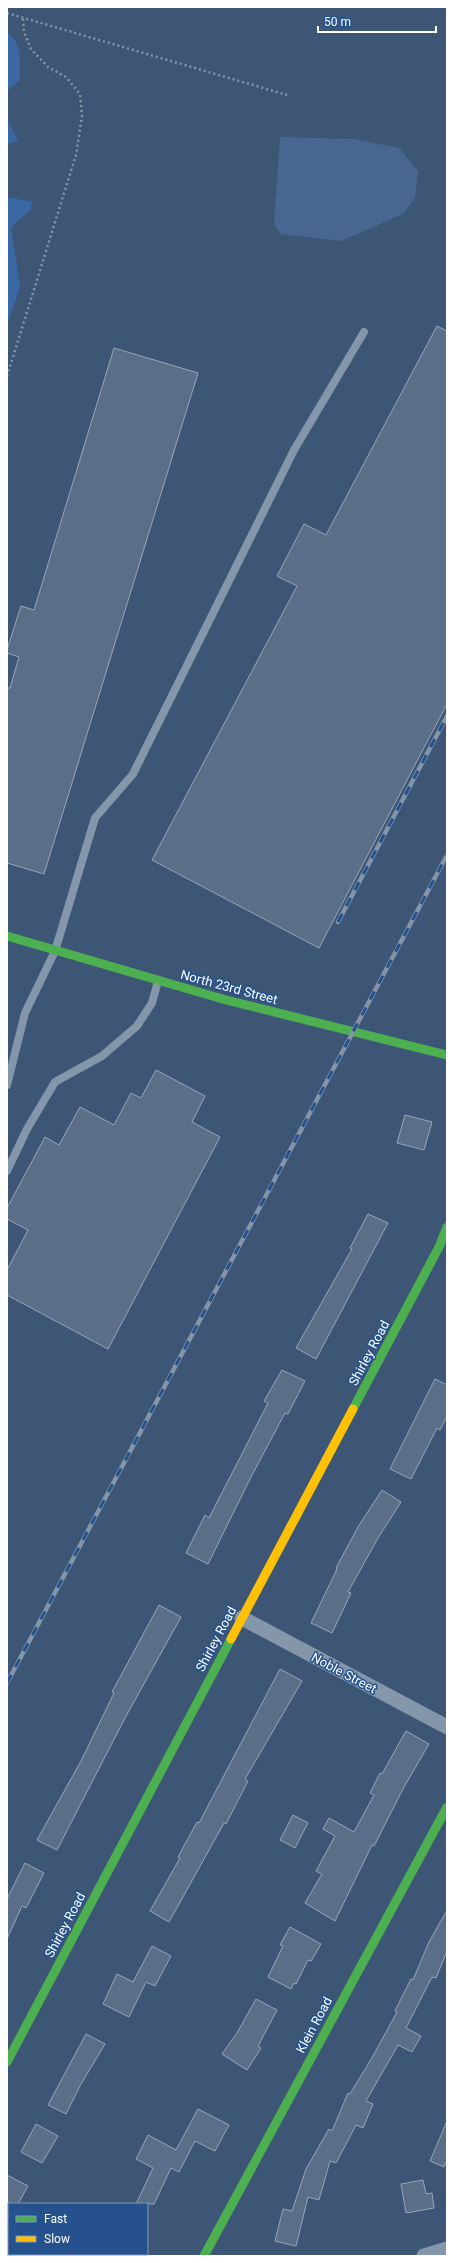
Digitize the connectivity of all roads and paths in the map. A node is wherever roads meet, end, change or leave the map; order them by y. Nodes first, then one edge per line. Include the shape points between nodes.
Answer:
1 (7, 13) edge
2 (23, 19) junction
3 (288, 95) dead end
4 (364, 332) dead end
5 (7, 376) edge
6 (7, 936) edge
7 (55, 951) junction
8 (158, 981) junction
9 (447, 1055) edge
10 (7, 1086) edge
11 (7, 1170) edge
12 (447, 1227) edge
13 (242, 1618) junction
14 (447, 1727) edge
15 (447, 1807) edge
16 (7, 2062) edge
17 (447, 2249) edge
18 (204, 2256) edge
19 (424, 2256) edge

1 - 2 path
2 - 3 path
2 - 5 path via 24,32 31,49 48,67 66,78 80,94 82,116 76,155
4 - 7 lane via 294,450 133,774 96,818
6 - 7 street, North 23rd Street
7 - 8 street, North 23rd Street
7 - 10 lane via 25,1013
8 - 9 street, North 23rd Street via 352,1033
8 - 11 lane via 152,1003 138,1026 102,1056 55,1082
12 - 13 street, Shirley Road via 437,1252
13 - 14 street, Noble Street
13 - 16 street, Shirley Road
15 - 18 street, Klein Road
17 - 19 street

